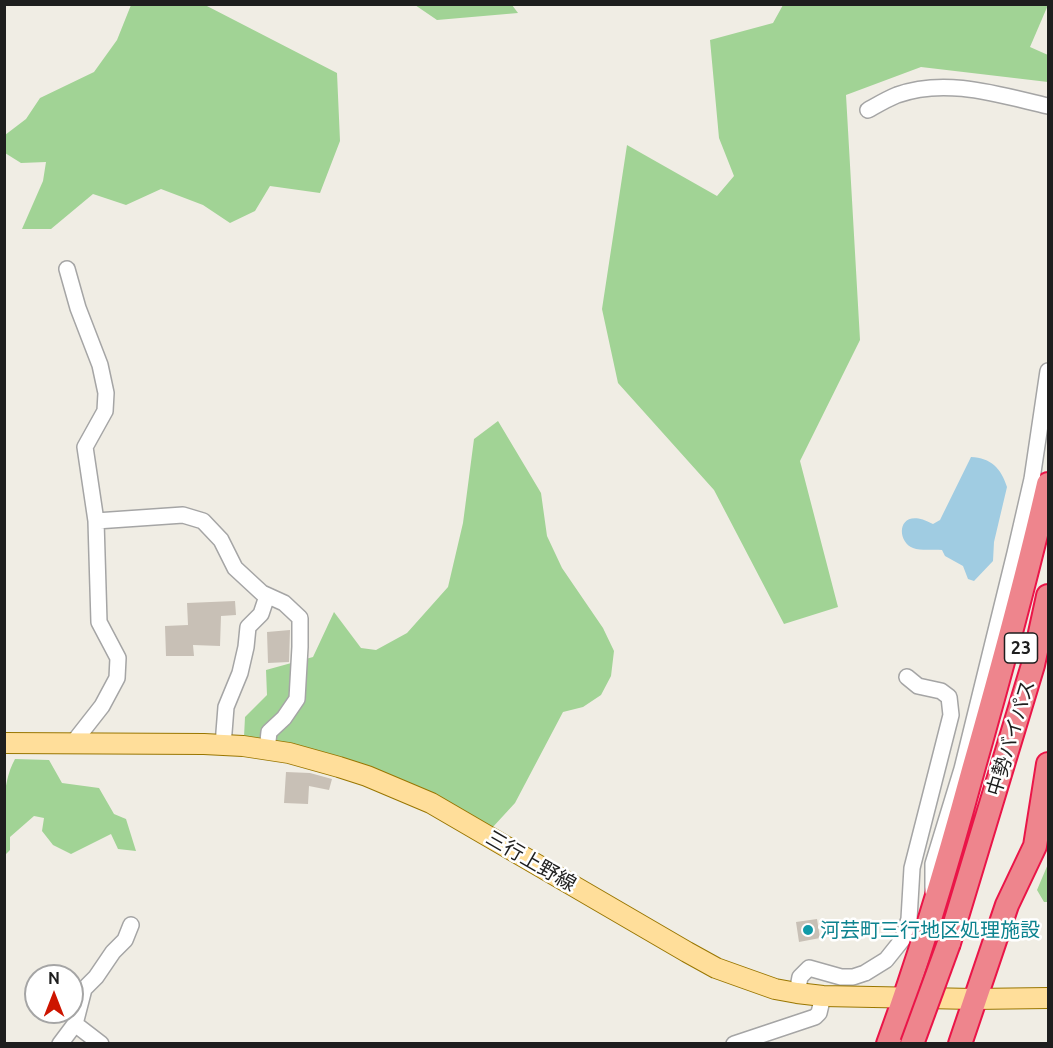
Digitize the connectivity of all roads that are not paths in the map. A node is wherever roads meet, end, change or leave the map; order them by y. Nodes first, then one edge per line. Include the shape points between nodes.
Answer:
1 (1048, 106) edge
2 (868, 110) dead end
3 (67, 269) dead end
4 (1048, 371) edge
5 (1048, 485) edge
6 (96, 521) junction
7 (267, 596) junction
8 (1048, 596) edge
9 (907, 677) dead end
10 (4, 743) edge
11 (73, 743) junction
12 (223, 745) junction
13 (267, 750) junction
14 (1048, 764) edge
15 (989, 809) junction
16 (1042, 843) edge
17 (934, 904) junction
18 (131, 925) dead end
19 (84, 989) edge
20 (797, 993) junction
21 (823, 996) junction
22 (904, 997) junction
23 (1048, 998) edge
24 (974, 999) junction
25 (75, 1024) joint
26 (890, 1038) edge
27 (960, 1042) edge
28 (60, 1044) edge
29 (101, 1044) edge
30 (734, 1044) edge
31 (912, 1044) edge

1 - 2 street via 973,89 938,88 895,96
3 - 6 street via 106,393 105,411 85,447
4 - 17 street via 1016,553 962,769 933,864
5 - 15 highway, 中勢バイパス / 23 via 1026,625
5 - 17 highway via 1015,621
6 - 7 street via 183,515 203,521 221,540 235,568
6 - 11 street via 99,622 118,658 117,678 102,706
7 - 12 street via 261,614 248,627 240,674 226,707
7 - 13 street via 284,603 300,618 297,699 269,732
8 - 15 highway, 中勢バイパス / 23 via 1033,666
9 - 20 street via 918,686 949,697 951,715 912,868 909,918 902,940 886,960 852,977 810,968 801,976
10 - 11 main road, 三行上野線
11 - 12 main road, 三行上野線
12 - 13 main road, 三行上野線
13 - 20 main road, 三行上野線 via 368,776 431,804 706,962 775,989
14 - 16 highway
15 - 31 highway, 中勢バイパス / 23, bridge via 949,944
16 - 24 highway via 1007,905
17 - 22 highway
18 - 19 street via 125,940
20 - 21 main road, 三行上野線
21 - 22 main road, 三行上野線
21 - 30 street via 815,1017
22 - 24 main road, 三行上野線
22 - 26 highway
23 - 24 main road, 三行上野線
24 - 27 highway
25 - 28 street
25 - 29 street

